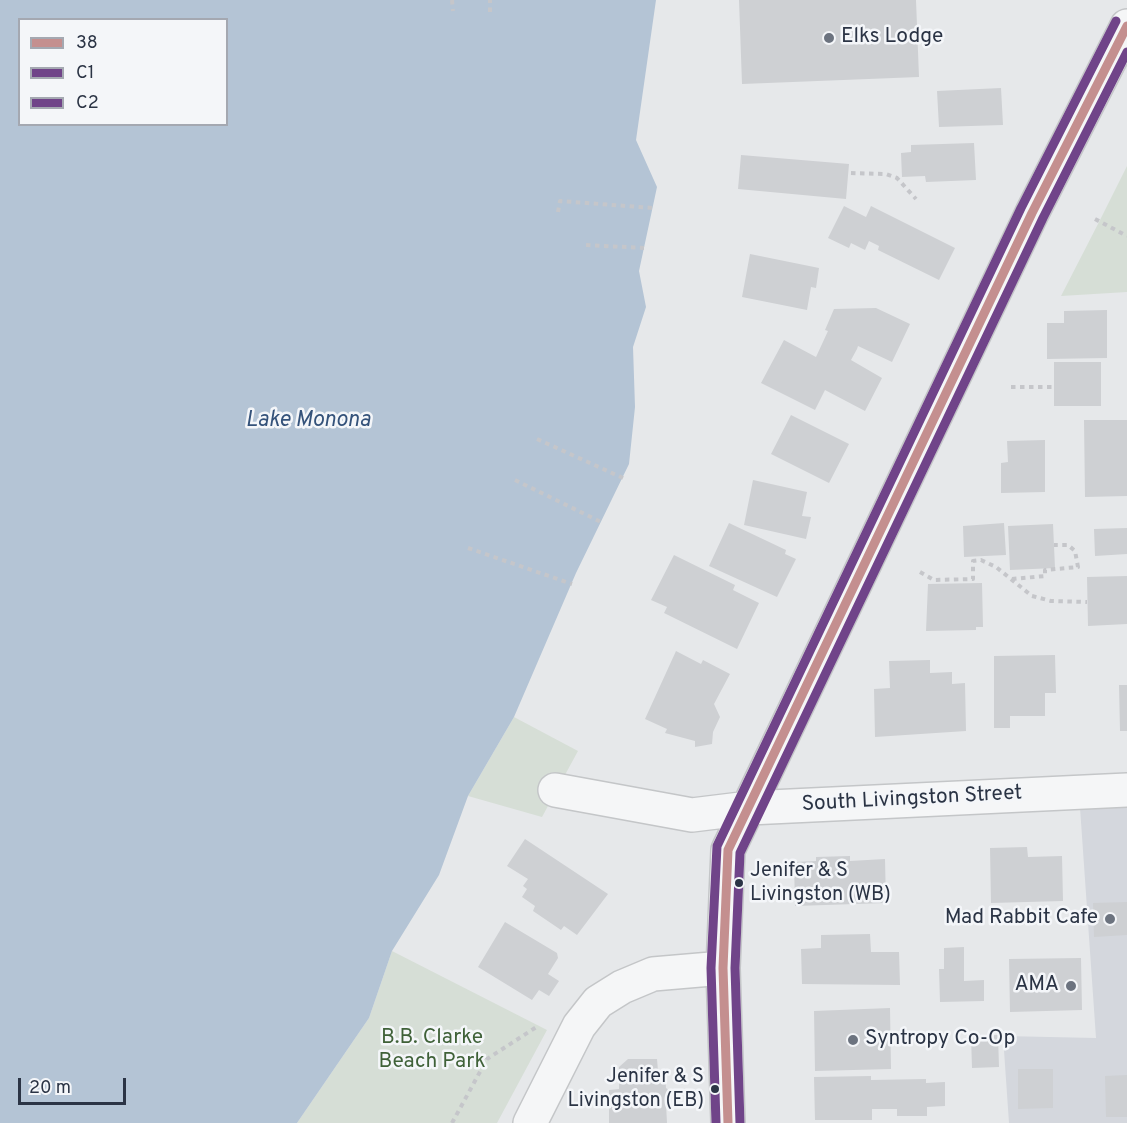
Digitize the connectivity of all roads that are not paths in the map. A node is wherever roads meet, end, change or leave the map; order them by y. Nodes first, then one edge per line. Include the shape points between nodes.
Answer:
1 (1127, 26) edge
2 (555, 790) dead end
3 (1127, 790) edge
4 (749, 808) junction
5 (723, 968) junction
6 (530, 1123) edge
7 (728, 1123) edge

1 - 4 street via 1032,213
2 - 4 street, South Livingston Street via 692,815
3 - 4 street, South Livingston Street
4 - 5 street via 728,850
5 - 6 street via 653,974 598,1002 579,1026
5 - 7 street

